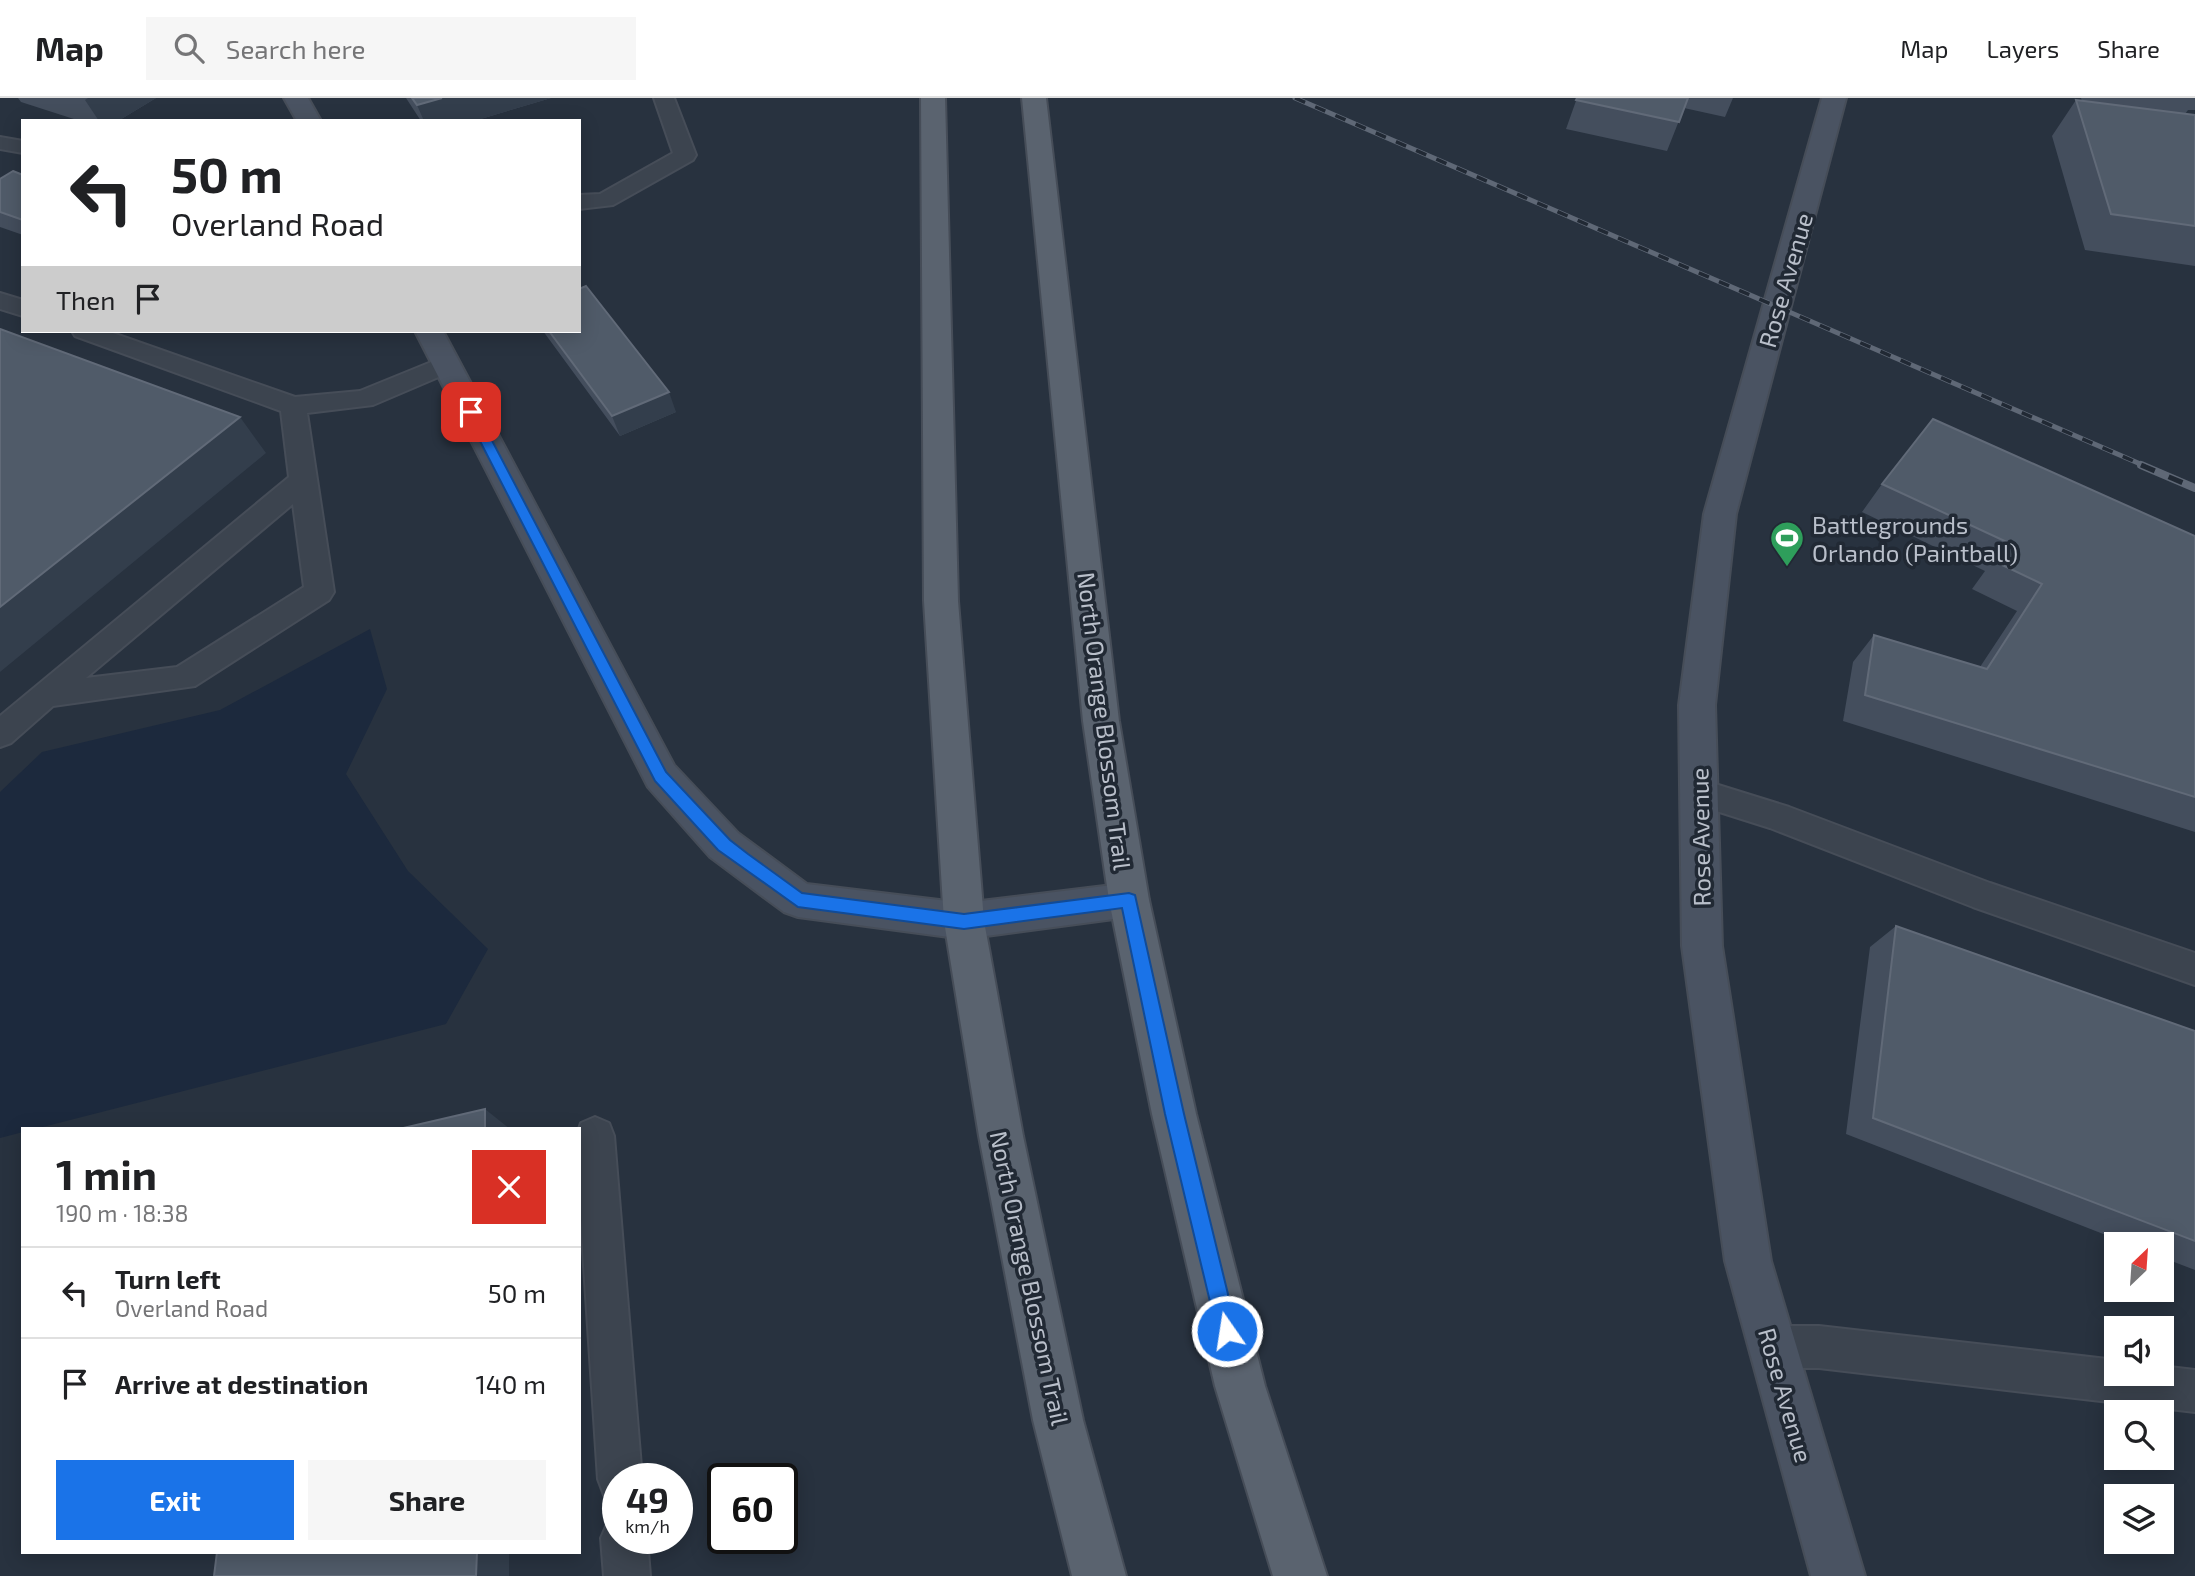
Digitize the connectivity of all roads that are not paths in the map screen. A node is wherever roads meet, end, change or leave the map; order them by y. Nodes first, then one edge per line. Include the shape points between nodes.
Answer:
1 (296, 98) edge
2 (664, 98) edge
3 (933, 98) edge
4 (1034, 98) edge
5 (1834, 98) edge
6 (308, 119) edge
7 (0, 143) edge
8 (21, 147) edge
9 (581, 202) edge
10 (0, 300) edge
11 (21, 308) edge
12 (90, 333) edge
13 (430, 333) edge
14 (446, 364) junction
15 (293, 406) junction
16 (303, 480) junction
17 (45, 695) junction
18 (0, 734) edge
19 (1699, 792) junction
20 (1129, 900) junction
21 (964, 921) junction
22 (2195, 969) edge
23 (595, 1136) dead end
24 (1772, 1347) junction
25 (2195, 1391) edge
26 (619, 1463) edge
27 (625, 1554) edge
28 (627, 1576) edge
29 (1098, 1576) edge
30 (1300, 1576) edge
31 (1838, 1576) edge

1 - 6 street
2 - 9 lane via 685,155 605,200
3 - 21 main road, North Orange Blossom Trail via 941,601
4 - 20 main road, North Orange Blossom Trail via 1101,721
5 - 19 street, Rose Avenue via 1720,514 1697,705
7 - 8 lane
10 - 11 lane
12 - 15 lane
13 - 14 street
14 - 15 lane via 364,399
14 - 21 street via 661,776 724,845 798,900
15 - 16 lane
16 - 17 lane
16 - 17 lane via 319,592 184,678
17 - 18 lane
19 - 22 lane
19 - 24 street, Rose Avenue via 1702,946 1748,1261
20 - 21 street
20 - 30 main road, North Orange Blossom Trail via 1174,1114 1240,1385
21 - 29 main road, North Orange Blossom Trail via 1050,1379
23 - 26 lane
24 - 25 lane via 1819,1347
24 - 31 street, Rose Avenue
27 - 28 lane

